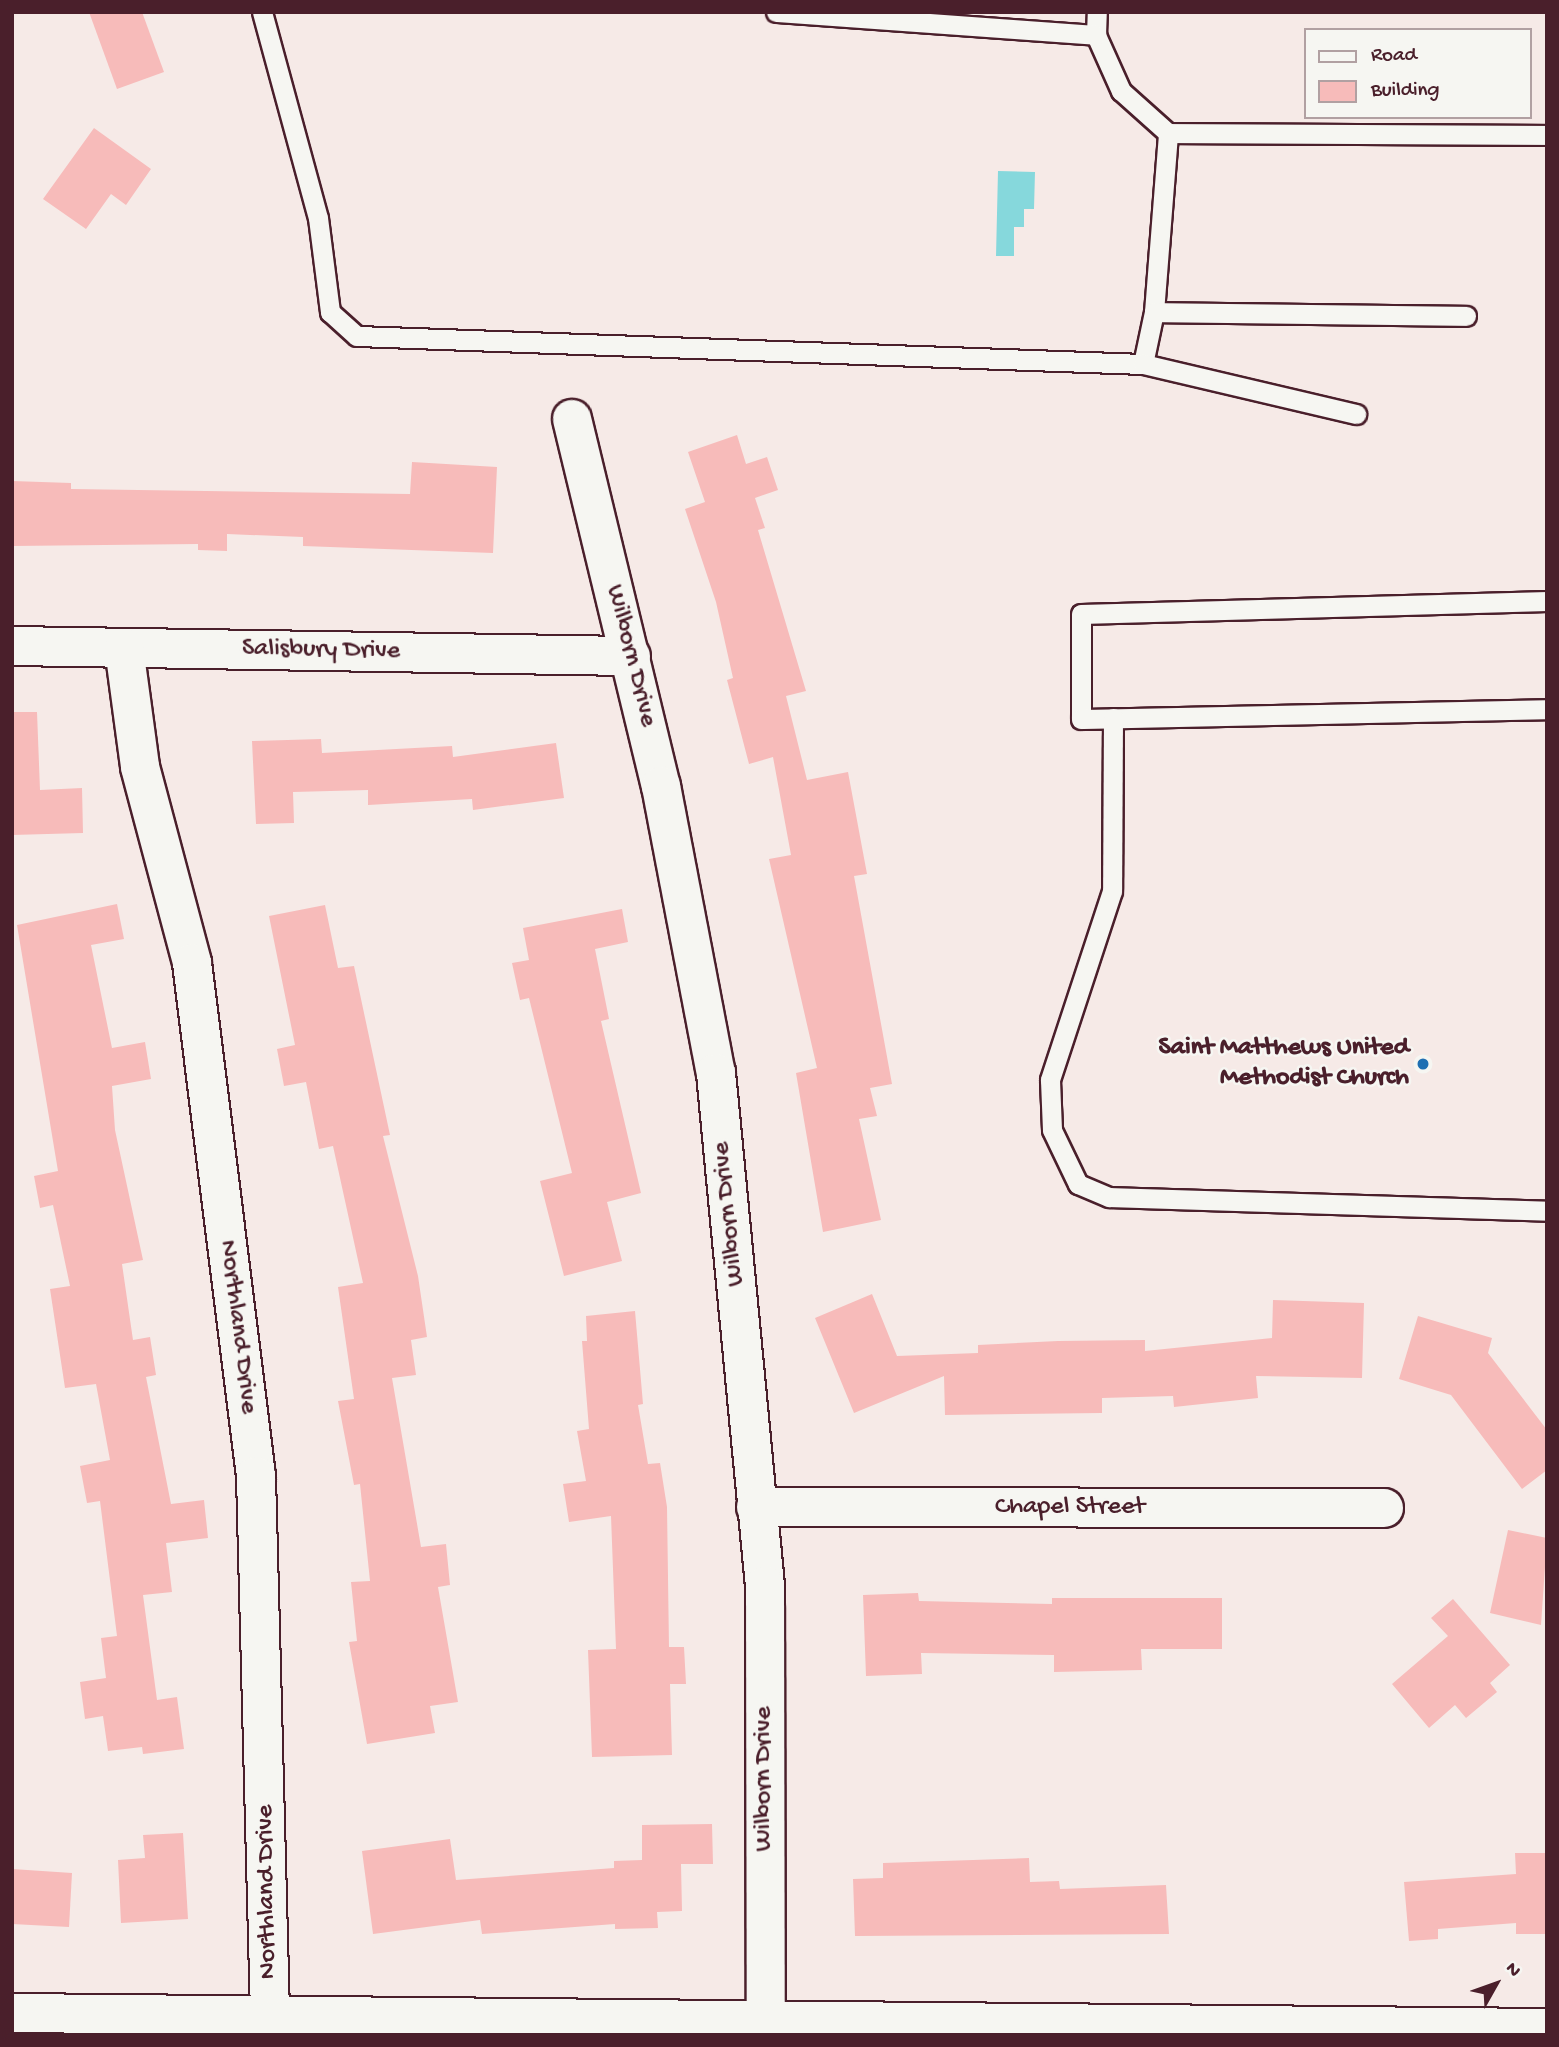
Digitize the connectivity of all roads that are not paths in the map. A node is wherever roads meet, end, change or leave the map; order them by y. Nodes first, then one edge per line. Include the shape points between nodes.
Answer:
1 (262, 12) edge
2 (776, 12) edge
3 (1097, 12) edge
4 (1096, 34) junction
5 (1168, 134) junction
6 (1547, 135) edge
7 (1154, 312) junction
8 (1466, 316) dead end
9 (1143, 364) junction
10 (1356, 414) dead end
11 (572, 419) dead end
12 (1547, 601) edge
13 (12, 646) edge
14 (124, 648) junction
15 (631, 656) junction
16 (1547, 709) edge
17 (1113, 719) junction
18 (1547, 1211) edge
19 (756, 1507) junction
20 (1384, 1508) dead end
21 (12, 2013) edge
22 (270, 2015) junction
23 (766, 2024) junction
24 (1547, 2028) edge

1 - 9 lane via 318,218 330,312 357,336
2 - 4 lane
3 - 4 lane
4 - 5 lane via 1121,91
5 - 6 lane
5 - 7 lane
7 - 8 lane
7 - 9 lane
9 - 10 lane
11 - 15 street, Wilborn Drive
12 - 17 lane via 1082,614 1081,719
13 - 14 street, Salisbury Drive
14 - 15 street, Salisbury Drive
14 - 22 street, Northland Drive via 140,767 192,963 256,1476
15 - 19 street, Wilborn Drive via 716,1073
16 - 17 lane
17 - 18 lane via 1112,891 1050,1080 1052,1130 1078,1184 1109,1197
19 - 20 street, Chapel Street
19 - 23 street, Wilborn Drive via 765,1586
21 - 22 street
22 - 23 street
23 - 24 street

